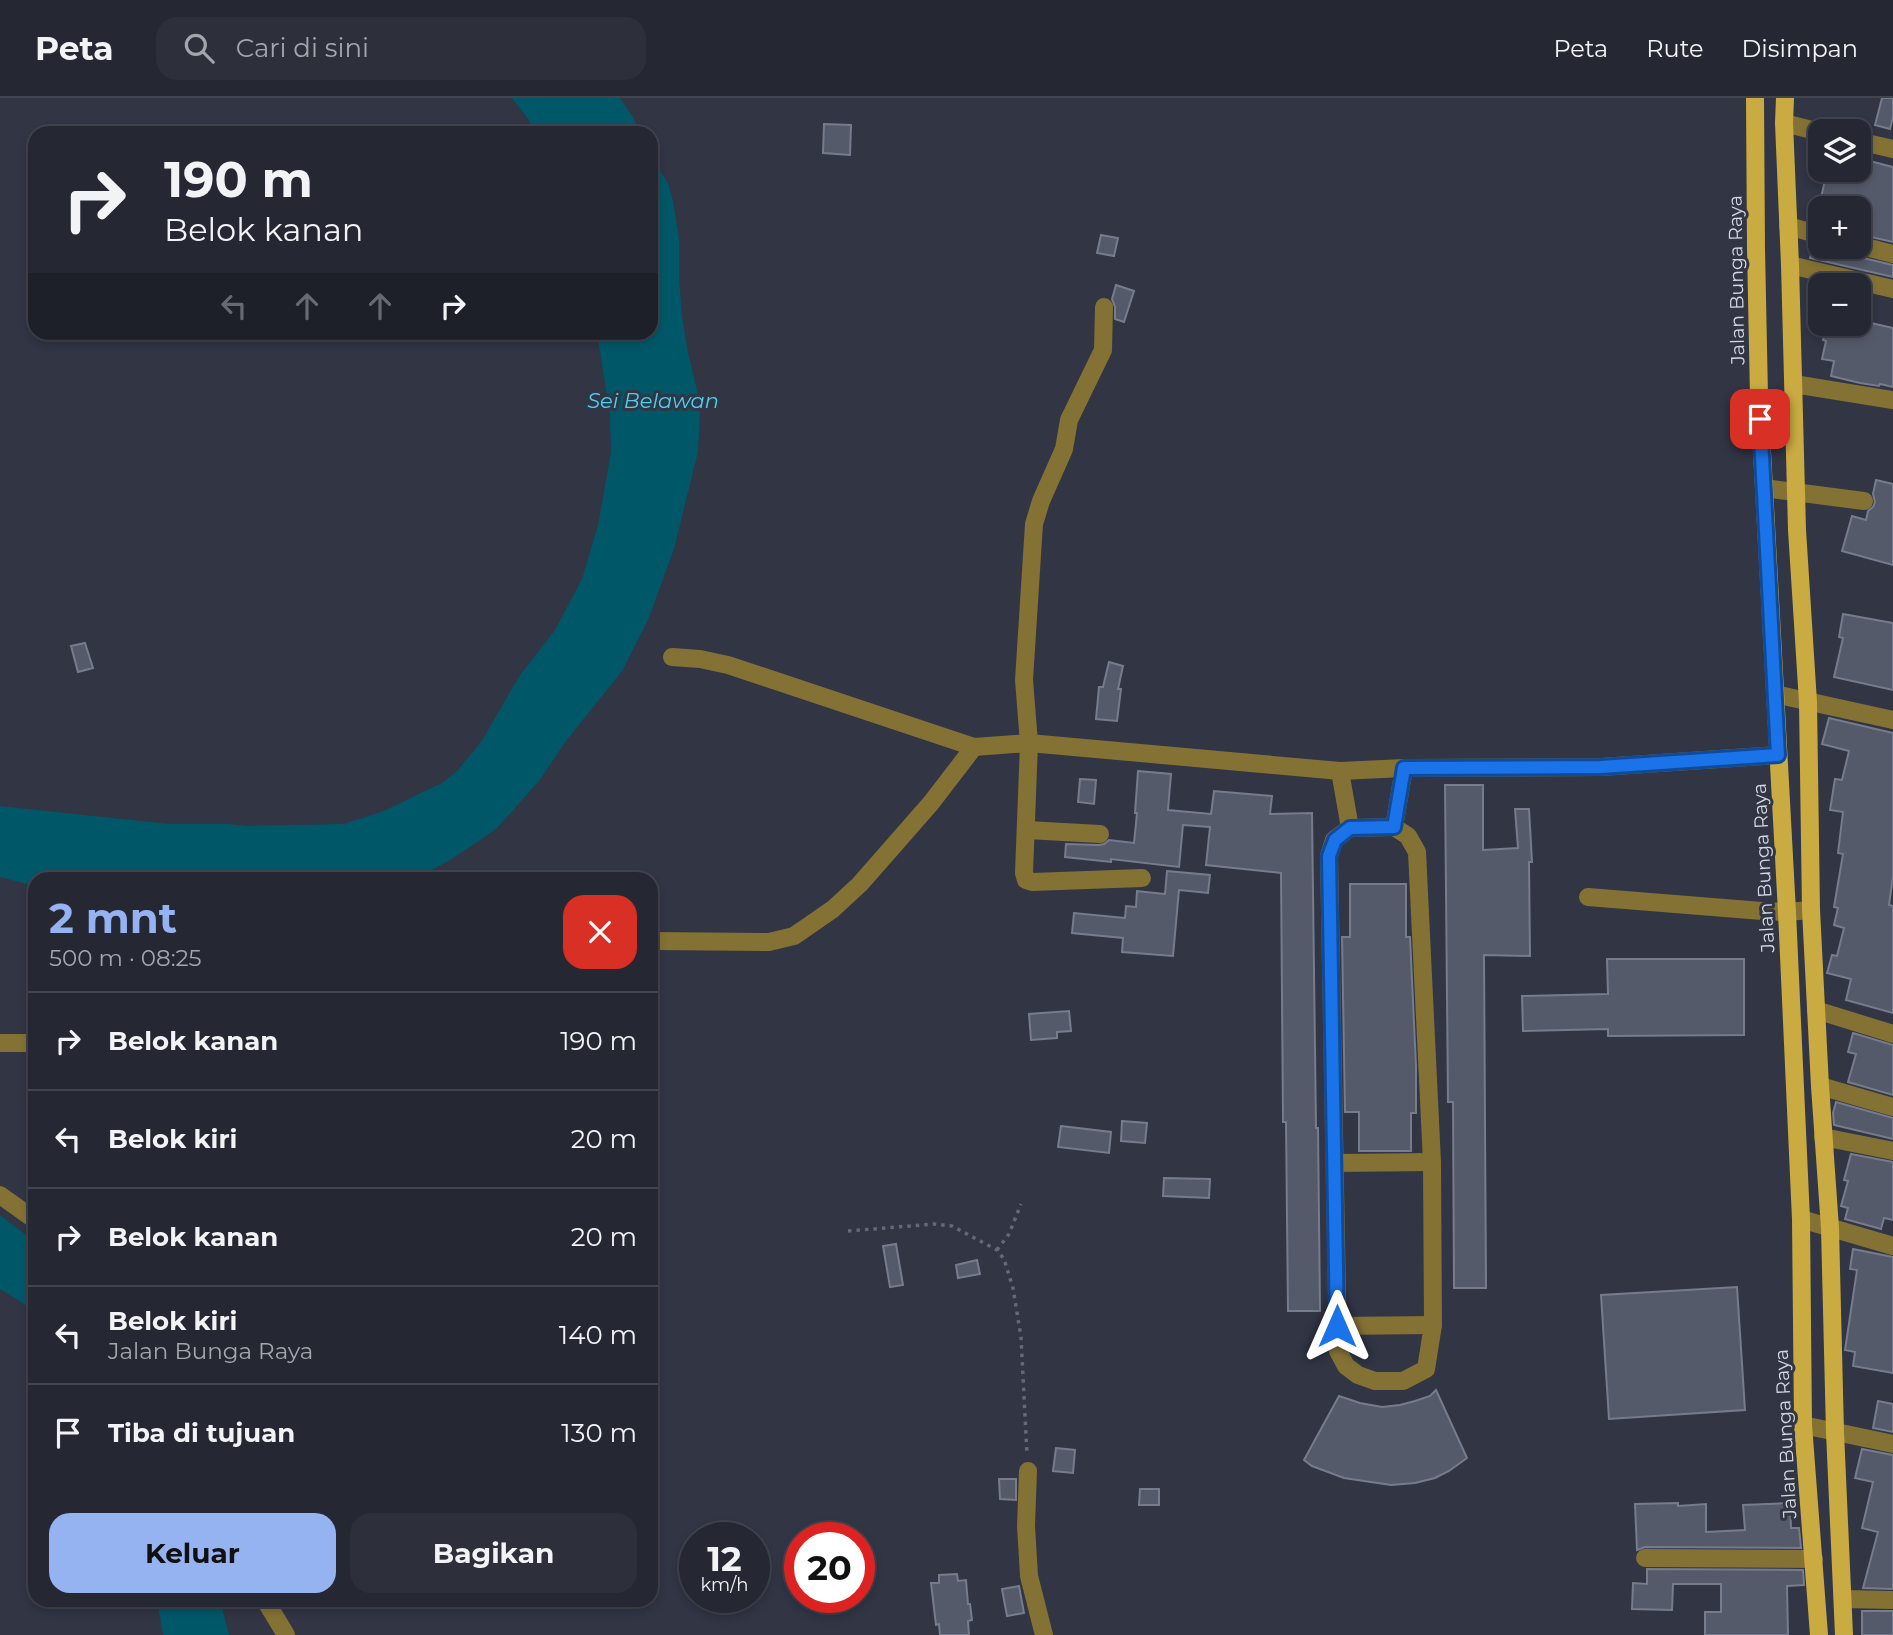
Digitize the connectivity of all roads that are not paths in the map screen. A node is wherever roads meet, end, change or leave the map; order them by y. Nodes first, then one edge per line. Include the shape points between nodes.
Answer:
1 (1755, 98) edge
2 (1785, 98) edge
3 (1784, 122) junction
4 (1808, 128) edge
5 (1871, 144) edge
6 (1893, 149) edge
7 (1788, 226) junction
8 (1808, 231) edge
9 (1871, 248) edge
10 (1893, 254) edge
11 (1790, 265) junction
12 (1893, 289) edge
13 (1104, 307) dead end
14 (1794, 384) junction
15 (1893, 400) edge
16 (1764, 488) junction
17 (1796, 492) junction
18 (1864, 501) dead end
19 (671, 657) dead end
20 (1775, 694) junction
21 (1808, 702) junction
22 (1893, 720) edge
23 (1029, 743) junction
24 (974, 747) junction
25 (1778, 755) junction
26 (1404, 768) junction
27 (1340, 771) junction
28 (1394, 827) junction
29 (1350, 828) junction
30 (1027, 830) junction
31 (1100, 834) dead end
32 (1142, 878) dead end
33 (1588, 897) dead end
34 (1811, 910) junction
35 (1787, 912) junction
36 (658, 941) edge
37 (1816, 1010) junction
38 (1893, 1034) edge
39 (0, 1043) edge
40 (28, 1043) edge
41 (1820, 1086) junction
42 (1893, 1107) edge
43 (1823, 1137) junction
44 (1893, 1151) edge
45 (1432, 1162) junction
46 (1335, 1163) junction
47 (0, 1195) edge
48 (28, 1215) edge
49 (1801, 1219) junction
50 (1830, 1228) junction
51 (1893, 1246) edge
52 (1433, 1325) junction
53 (1337, 1326) junction
54 (1803, 1425) junction
55 (1835, 1432) junction
56 (1893, 1444) edge
57 (1028, 1471) road end
58 (1645, 1558) dead end
59 (1814, 1559) junction
60 (1843, 1599) junction
61 (1893, 1600) edge
62 (269, 1607) edge
63 (286, 1635) edge
64 (1044, 1635) edge
65 (1819, 1635) edge
66 (1844, 1635) edge

1 - 16 main road, Jalan Bunga Raya
2 - 3 main road
3 - 4 street
3 - 7 main road
5 - 6 street
7 - 8 street
7 - 11 main road
9 - 10 street
11 - 12 street
11 - 14 main road
13 - 23 street via 1103,350 1069,420 1064,449 1034,524 1024,680
14 - 15 street
14 - 17 main road
16 - 17 street
16 - 20 main road, Jalan Bunga Raya
17 - 18 street
17 - 21 main road
19 - 24 street via 728,665
20 - 21 street
20 - 25 main road, Jalan Bunga Raya
21 - 22 street
21 - 34 main road
23 - 24 street
23 - 27 street
23 - 30 street
24 - 36 street via 860,884 794,936 769,942
25 - 26 street via 1601,767
25 - 35 main road, Jalan Bunga Raya
26 - 27 street
26 - 28 street
27 - 29 street
28 - 29 street
28 - 45 street via 1409,836 1417,852
29 - 46 street via 1335,840 1329,856
30 - 31 street
30 - 32 street via 1024,873 1032,883
33 - 35 street
34 - 35 street
34 - 37 main road
35 - 49 main road, Jalan Bunga Raya
37 - 38 street
37 - 41 main road
39 - 40 street
41 - 42 street
41 - 43 main road
43 - 44 street
43 - 50 main road
45 - 46 street
45 - 52 street
46 - 53 street
47 - 48 street
49 - 50 street
49 - 54 main road, Jalan Bunga Raya
50 - 51 street
50 - 55 main road
52 - 53 street
52 - 53 street via 1426,1369 1403,1381 1375,1381 1346,1366 1338,1351
54 - 55 street
54 - 59 main road, Jalan Bunga Raya
55 - 56 street
55 - 60 main road
57 - 64 street via 1029,1576
58 - 59 street
59 - 65 main road, Jalan Bunga Raya
60 - 61 street
60 - 66 main road
62 - 63 street

